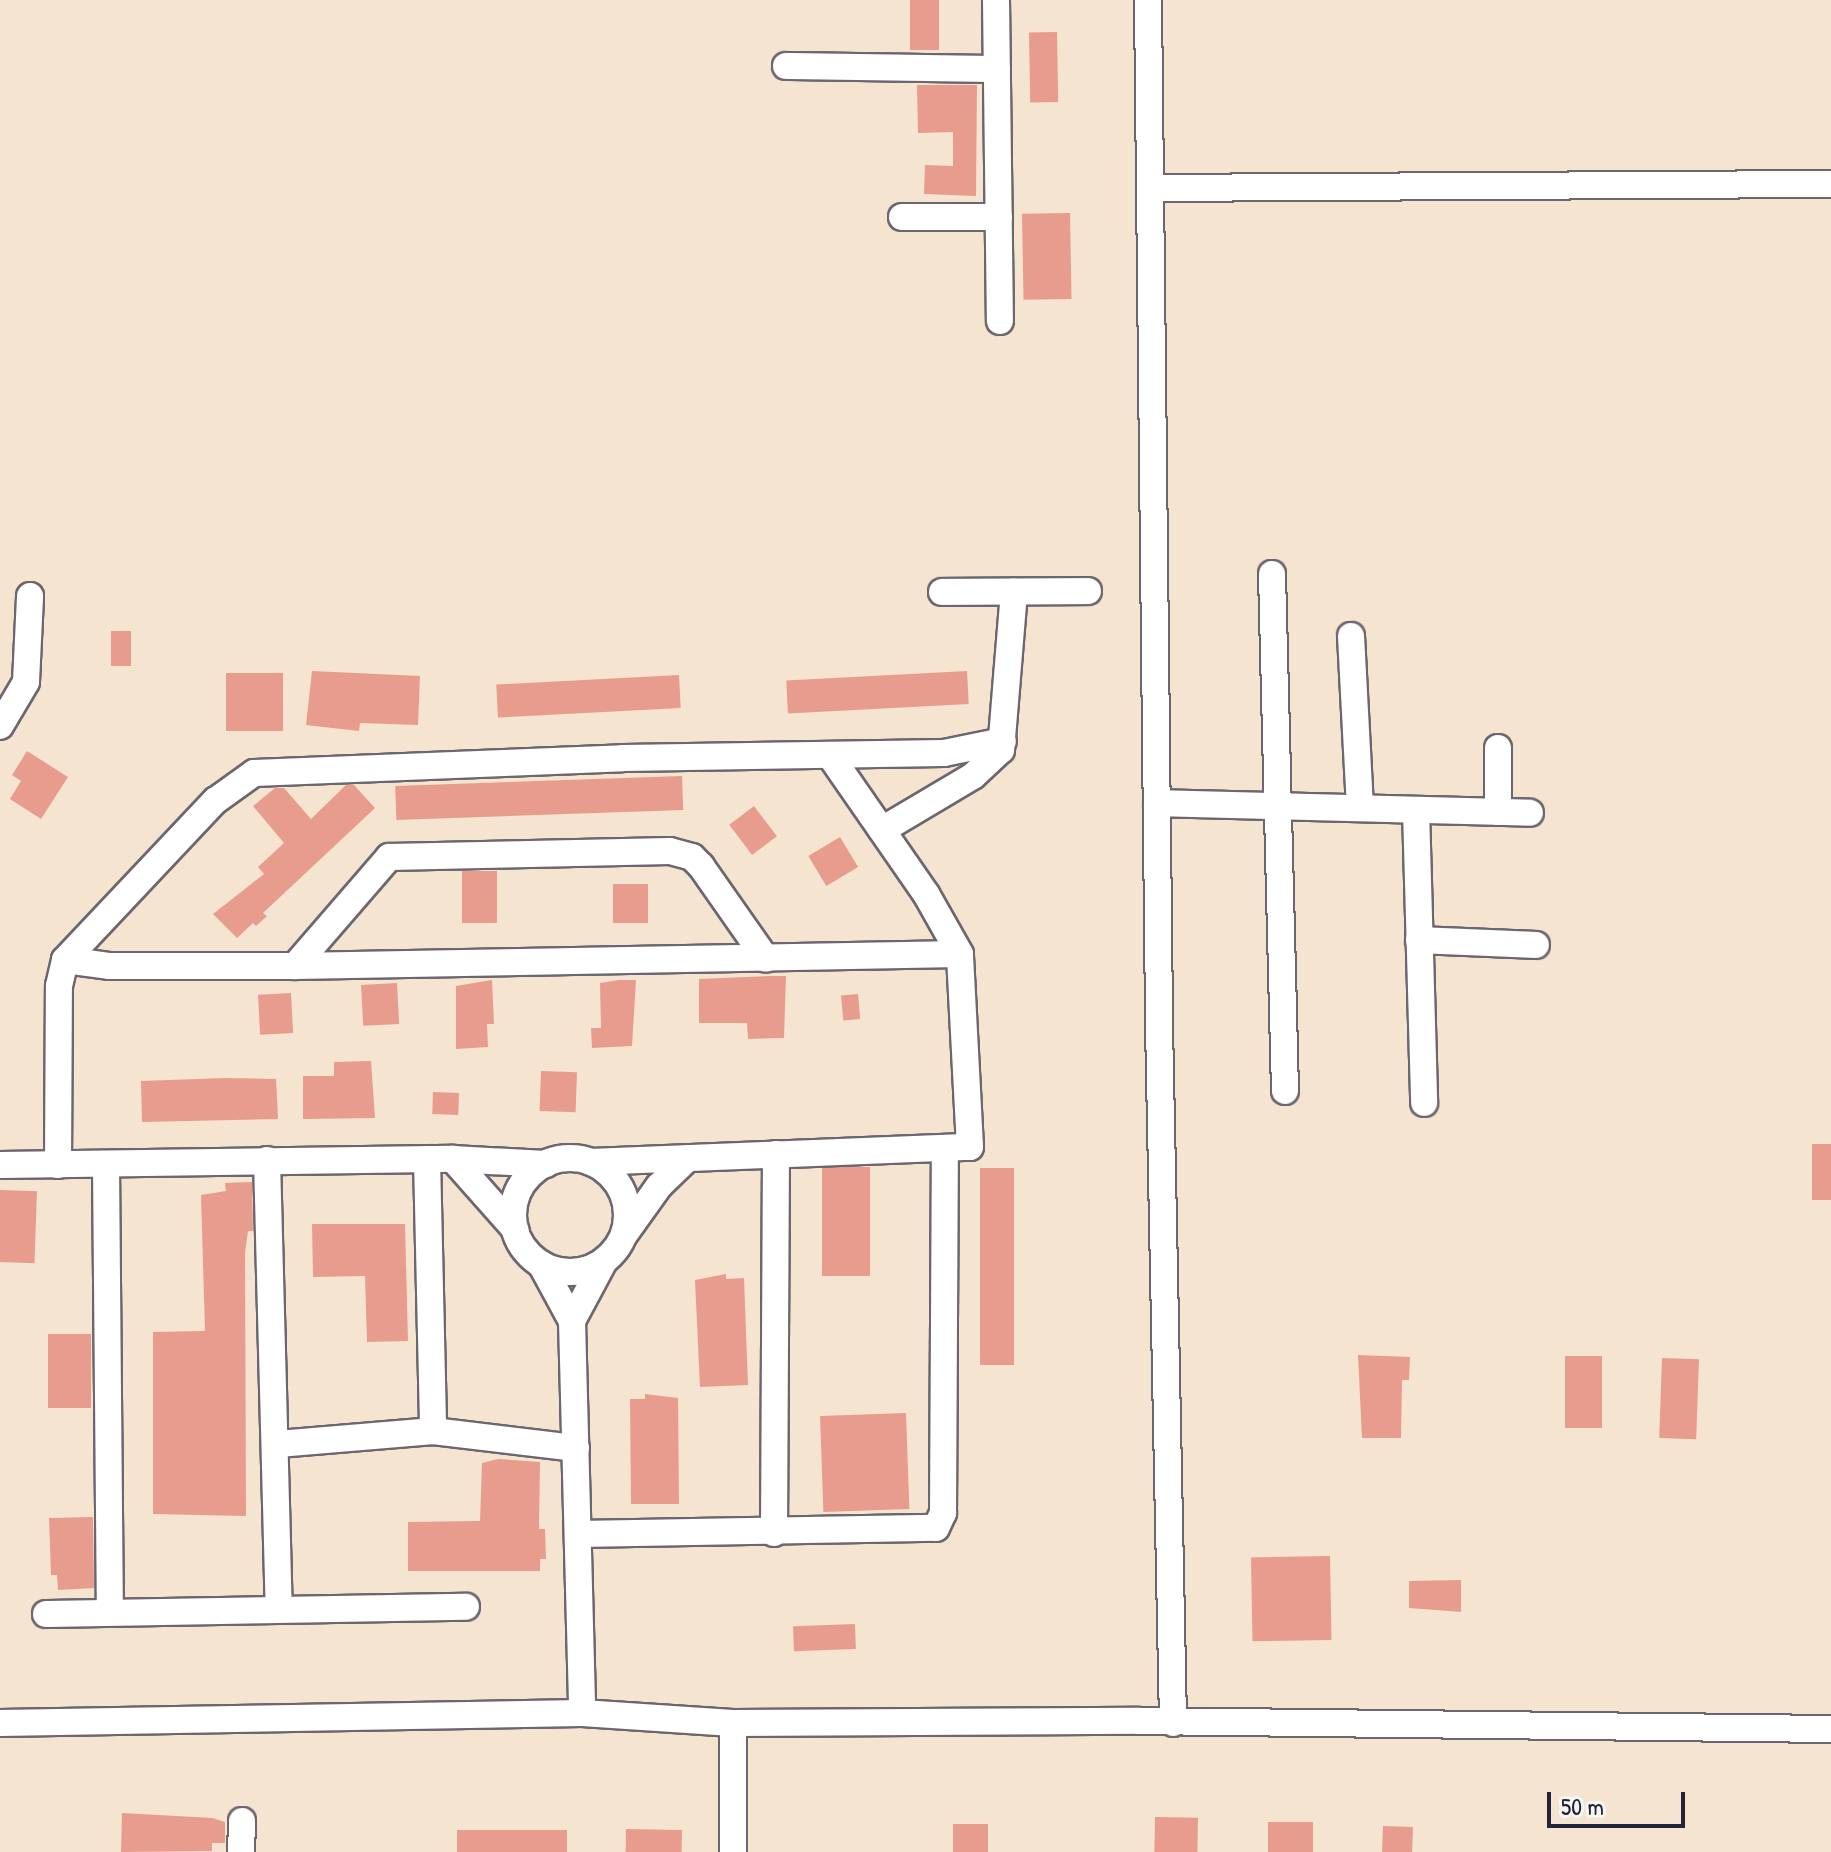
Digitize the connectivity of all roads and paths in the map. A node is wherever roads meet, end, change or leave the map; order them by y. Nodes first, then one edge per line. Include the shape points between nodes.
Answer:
1 (996, 0) edge
2 (1148, 0) edge
3 (786, 66) dead end
4 (997, 69) junction
5 (1831, 184) edge
6 (1150, 188) junction
7 (902, 217) dead end
8 (999, 217) junction
9 (1000, 321) dead end
10 (1272, 574) dead end
11 (1088, 591) dead end
12 (942, 592) dead end
13 (1014, 592) junction
14 (30, 596) dead end
15 (1351, 636) dead end
16 (0, 726) edge
17 (1003, 741) junction
18 (1498, 748) dead end
19 (831, 757) junction
20 (1157, 803) junction
21 (1276, 806) junction
22 (1360, 808) junction
23 (1416, 810) junction
24 (1498, 812) junction
25 (1530, 813) dead end
26 (882, 830) junction
27 (1419, 940) junction
28 (1536, 945) dead end
29 (960, 954) junction
30 (766, 959) junction
31 (65, 960) junction
32 (295, 966) junction
33 (1285, 1091) dead end
34 (1424, 1103) dead end
35 (945, 1152) junction
36 (776, 1154) junction
37 (688, 1158) junction
38 (440, 1159) junction
39 (267, 1160) junction
40 (591, 1162) junction
41 (546, 1164) junction
42 (0, 1165) edge
43 (58, 1165) junction
44 (106, 1165) junction
45 (515, 1229) junction
46 (623, 1237) junction
47 (604, 1261) junction
48 (541, 1264) junction
49 (572, 1321) junction
50 (433, 1431) junction
51 (278, 1444) junction
52 (576, 1448) junction
53 (774, 1533) junction
54 (578, 1534) junction
55 (279, 1607) junction
56 (466, 1607) dead end
57 (110, 1611) junction
58 (46, 1614) dead end
59 (582, 1713) junction
60 (0, 1723) edge
61 (733, 1723) junction
62 (1173, 1723) junction
63 (1831, 1729) edge
64 (242, 1821) dead end
65 (241, 1852) edge
66 (733, 1852) edge

1 - 4 street
2 - 6 street
3 - 4 street
4 - 8 street
5 - 6 street
6 - 20 street
7 - 8 street
8 - 9 street
10 - 21 street
11 - 13 street
12 - 13 street
13 - 17 street
14 - 16 street via 26,682
15 - 22 street
17 - 19 street via 944,753
17 - 26 street via 986,767
18 - 24 street
19 - 26 street
19 - 31 street via 623,758 254,773 215,801
20 - 21 street
20 - 62 street
21 - 22 street
21 - 33 street
22 - 23 street
23 - 24 street
23 - 27 street
24 - 25 street
26 - 29 street
27 - 28 street
27 - 34 street
29 - 30 street
29 - 35 street via 973,1142
30 - 32 street
30 - 32 street via 692,857 655,851 389,857
31 - 32 street via 109,966
31 - 43 street via 59,986
35 - 36 street
35 - 53 street via 943,1513 936,1528
36 - 37 street
36 - 53 street
37 - 40 street
37 - 46 street via 665,1179
38 - 39 street
38 - 41 street
38 - 45 street
38 - 50 street
39 - 44 street
39 - 51 street
40 - 41 street
40 - 46 street via 623,1193
41 - 45 street via 518,1191
42 - 43 street
43 - 44 street
44 - 57 street
45 - 48 street
46 - 47 street
47 - 48 street via 573,1272
47 - 49 street
48 - 49 street
49 - 52 street
50 - 51 street
50 - 52 street
51 - 55 street
52 - 54 street
53 - 54 street
54 - 59 street
55 - 56 street
55 - 57 street
57 - 58 street
59 - 60 street
59 - 61 street
61 - 62 street
61 - 66 street
62 - 63 street
64 - 65 street

